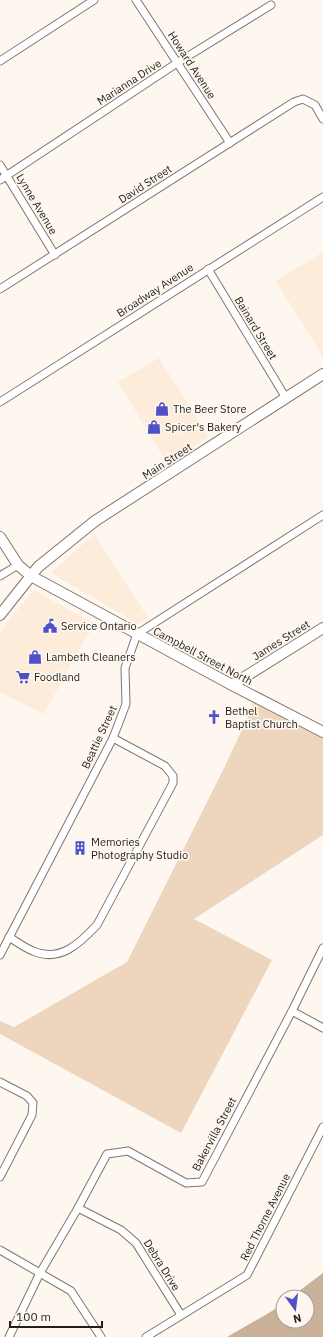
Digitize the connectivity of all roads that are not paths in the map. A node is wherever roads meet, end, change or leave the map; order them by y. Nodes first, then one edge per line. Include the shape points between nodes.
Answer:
1 (94, 0) edge
2 (136, 0) edge
3 (271, 5) dead end
4 (0, 61) edge
5 (177, 63) junction
6 (323, 119) edge
7 (230, 143) junction
8 (0, 165) edge
9 (7, 176) junction
10 (0, 180) edge
11 (323, 197) edge
12 (54, 255) junction
13 (208, 269) junction
14 (0, 289) edge
15 (323, 374) edge
16 (286, 398) junction
17 (0, 402) edge
18 (323, 515) edge
19 (0, 537) edge
20 (18, 565) junction
21 (0, 576) edge
22 (31, 576) junction
23 (0, 615) edge
24 (323, 628) edge
25 (137, 634) junction
26 (232, 685) junction
27 (323, 732) edge
28 (113, 738) junction
29 (9, 938) junction
30 (323, 948) edge
31 (0, 955) edge
32 (292, 1011) junction
33 (323, 1028) edge
34 (0, 1082) edge
35 (323, 1127) edge
36 (0, 1177) edge
37 (78, 1208) junction
38 (0, 1250) edge
39 (40, 1272) junction
40 (181, 1315) junction
41 (9, 1337) edge
42 (101, 1337) edge
43 (146, 1337) edge

1 - 4 street
2 - 5 street, Howard Avenue
3 - 5 street, Marianna Drive
5 - 7 street, Howard Avenue
5 - 9 street, Marianna Drive
6 - 7 street, David Street via 315,105 303,99 294,102
7 - 12 street, David Street
8 - 9 street, Lynne Avenue
9 - 10 street, Marianna Drive
9 - 12 street, Lynne Avenue
11 - 13 street, Broadway Avenue
12 - 14 street, David Street
13 - 16 street, Bainard Street
13 - 17 street, Broadway Avenue
15 - 16 street, Main Street
16 - 22 street, Main Street via 95,521 38,567
18 - 25 street
19 - 20 street, Campbell Street North
20 - 21 street
20 - 22 street, Campbell Street North
22 - 23 street, Main Street
22 - 25 street, Campbell Street North
24 - 26 street, James Street
25 - 26 street, Campbell Street North
25 - 28 street, Beattie Street via 125,668 126,704
26 - 27 street, Campbell Street North
28 - 29 street, Beattie Street
28 - 29 street via 165,766 173,776 173,783 97,925 82,941 62,953 47,955
29 - 31 street, Beattie Street
30 - 32 street, Bakervilla Street
32 - 33 street
32 - 37 street, Bakervilla Street via 202,1182 186,1183 128,1151 107,1154
34 - 36 street via 27,1096 33,1103 32,1115
35 - 40 street, Red Thorne Avenue via 247,1275
37 - 39 street, Bakervilla Street
37 - 40 street, Debra Drive via 121,1230 136,1243
38 - 39 street
39 - 41 street, Bakervilla Street
39 - 42 street via 71,1291
40 - 43 street, Red Thorne Avenue

